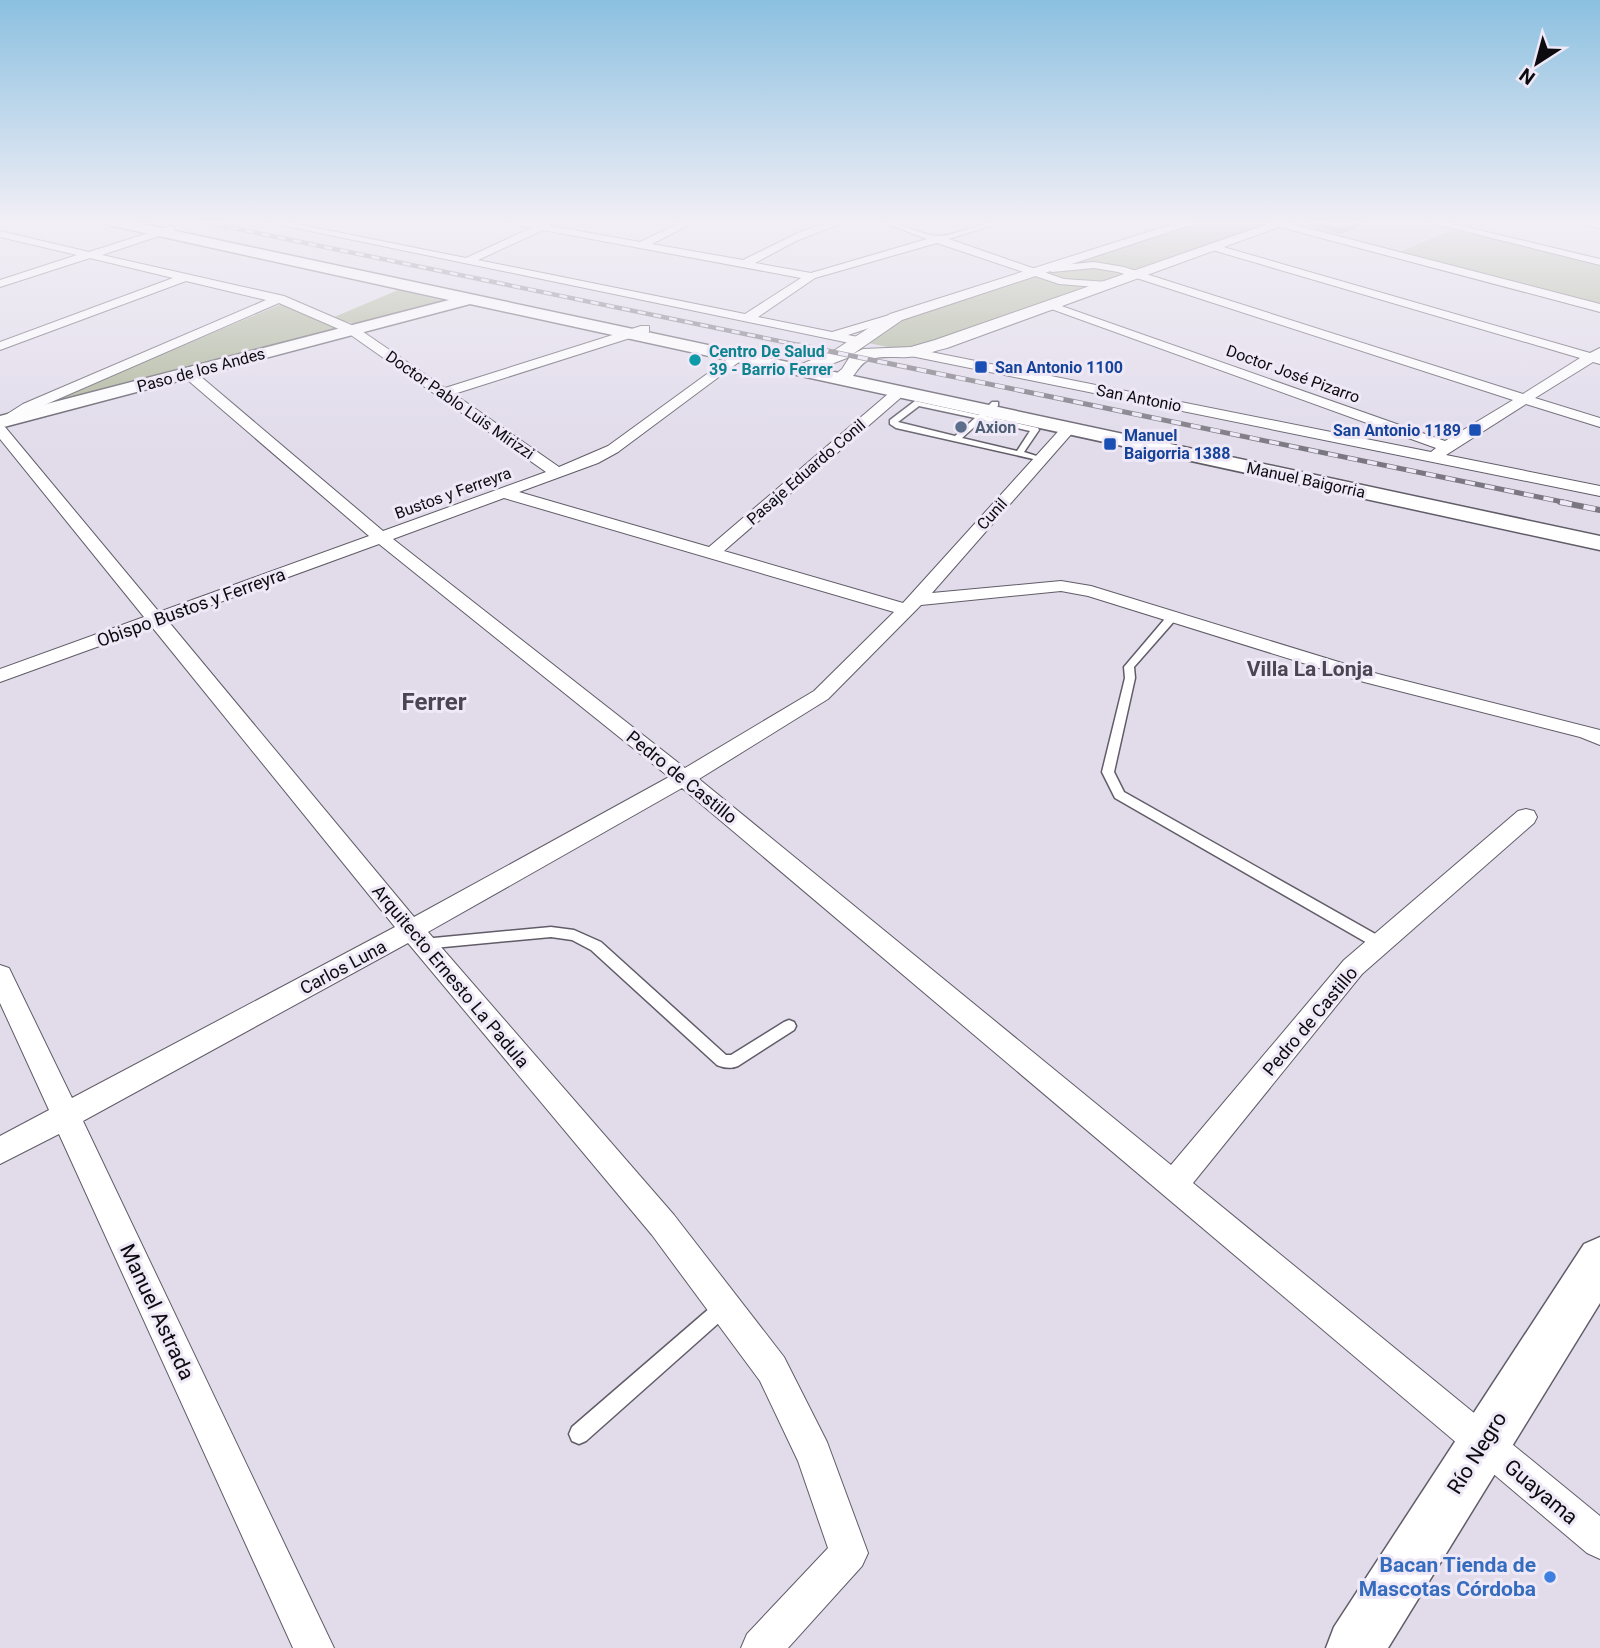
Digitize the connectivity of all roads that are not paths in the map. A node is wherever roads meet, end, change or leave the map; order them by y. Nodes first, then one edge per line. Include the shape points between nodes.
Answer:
1 (130, 298) edge
2 (281, 298) joint
3 (475, 298) edge
4 (482, 298) edge
5 (642, 298) edge
6 (778, 298) edge
7 (958, 298) edge
8 (1072, 298) edge
9 (1208, 298) edge
10 (1391, 298) edge
11 (1563, 298) edge
12 (1049, 306) junction
13 (1600, 308) edge
14 (897, 317) junction
15 (746, 319) junction
16 (352, 330) junction
17 (638, 331) junction
18 (832, 336) junction
19 (859, 341) junction
20 (0, 346) edge
21 (911, 352) junction
22 (745, 353) junction
23 (1597, 357) edge
24 (808, 367) junction
25 (188, 373) junction
26 (845, 375) junction
27 (900, 391) junction
28 (441, 394) junction
29 (1524, 399) junction
30 (960, 404) junction
31 (987, 410) junction
32 (1018, 417) junction
33 (1600, 423) edge
34 (2, 424) edge
35 (1069, 428) junction
36 (957, 439) junction
37 (1440, 452) junction
38 (1018, 453) junction
39 (1042, 459) junction
40 (558, 473) junction
41 (1600, 491) edge
42 (504, 493) junction
43 (1600, 534) edge
44 (382, 538) junction
45 (1600, 543) edge
46 (712, 554) junction
47 (911, 605) junction
48 (1173, 616) junction
49 (156, 620) junction
50 (0, 676) edge
51 (1600, 738) edge
52 (684, 778) junction
53 (1526, 817) dead end
54 (417, 937) junction
55 (1381, 944) junction
56 (0, 975) edge
57 (789, 1026) dead end
58 (66, 1116) junction
59 (0, 1151) edge
60 (1173, 1185) junction
61 (1600, 1260) edge
62 (725, 1306) junction
63 (579, 1434) dead end
64 (1483, 1443) junction
65 (1600, 1541) edge
66 (849, 1553) joint
67 (312, 1647) edge
68 (761, 1648) edge
69 (1356, 1648) edge

1 - 20 street
2 - 16 street, Doctor Pablo Luis Mirizzi
2 - 34 street via 28,407
3 - 16 main road, Paso de los Andes
4 - 17 main road, Manuel Baigorria
5 - 15 street, San Antonio
6 - 15 street
7 - 14 street
8 - 12 street
9 - 29 street
10 - 23 street
11 - 13 street
12 - 21 street
12 - 37 street, Doctor José Pizarro
14 - 18 street
14 - 19 street
15 - 18 street, San Antonio
16 - 25 main road, Paso de los Andes
16 - 28 street, Doctor Pablo Luis Mirizzi
17 - 22 main road, Manuel Baigorria
17 - 28 street
18 - 19 street, San Antonio
19 - 21 street, San Antonio
19 - 24 street
21 - 26 street via 870,353
21 - 37 street, San Antonio
22 - 24 main road, Manuel Baigorria
22 - 40 street, Bustos y Ferreyra via 613,449
23 - 29 street
24 - 26 main road, Manuel Baigorria
25 - 34 main road, Paso de los Andes
25 - 44 street, Pedro de Castillo
26 - 27 main road, Manuel Baigorria
26 - 30 main road, Manuel Baigorria
27 - 30 main road, Manuel Baigorria
27 - 46 street, Pasaje Eduardo Conil
28 - 40 street, Doctor Pablo Luis Mirizzi
29 - 33 street
29 - 37 street
30 - 31 main road, Manuel Baigorria
30 - 36 lane via 918,403 894,422
31 - 32 main road, Manuel Baigorria
31 - 36 lane
32 - 35 main road, Manuel Baigorria
32 - 38 lane via 1035,430
32 - 43 main road, Manuel Baigorria
34 - 49 street, Arquitecto Ernesto La Padula
35 - 39 street, Cunil
35 - 45 main road, Manuel Baigorria
36 - 38 lane
37 - 41 street, San Antonio
38 - 39 lane
39 - 47 street, Cunil
40 - 42 street, Bustos y Ferreyra
42 - 44 street, Bustos y Ferreyra
42 - 46 street
44 - 49 street, Obispo Bustos y Ferreyra
44 - 52 street, Pedro de Castillo
46 - 47 street
47 - 48 street via 1061,586
47 - 52 street, Carlos Luna via 821,695
48 - 51 street via 1371,678
48 - 55 lane via 1129,667 1108,772 1119,795
49 - 50 street, Obispo Bustos y Ferreyra
49 - 54 street, Arquitecto Ernesto La Padula
52 - 54 street, Carlos Luna
52 - 60 street, Pedro de Castillo
53 - 55 street, Pedro de Castillo
54 - 57 lane via 574,935 596,946 722,1061 733,1062
54 - 58 street, Carlos Luna
54 - 62 street, Arquitecto Ernesto La Padula via 663,1225
55 - 60 street, Pedro de Castillo via 1353,967
56 - 58 street, Manuel Astrada
58 - 59 street, Carlos Luna
58 - 67 street, Manuel Astrada
60 - 64 street, Pedro de Castillo
61 - 64 main road, Río Negro
62 - 63 lane
62 - 66 street, Arquitecto Ernesto La Padula via 772,1369 814,1455
64 - 65 street, Guayama
64 - 69 main road, Río Negro
66 - 68 street

